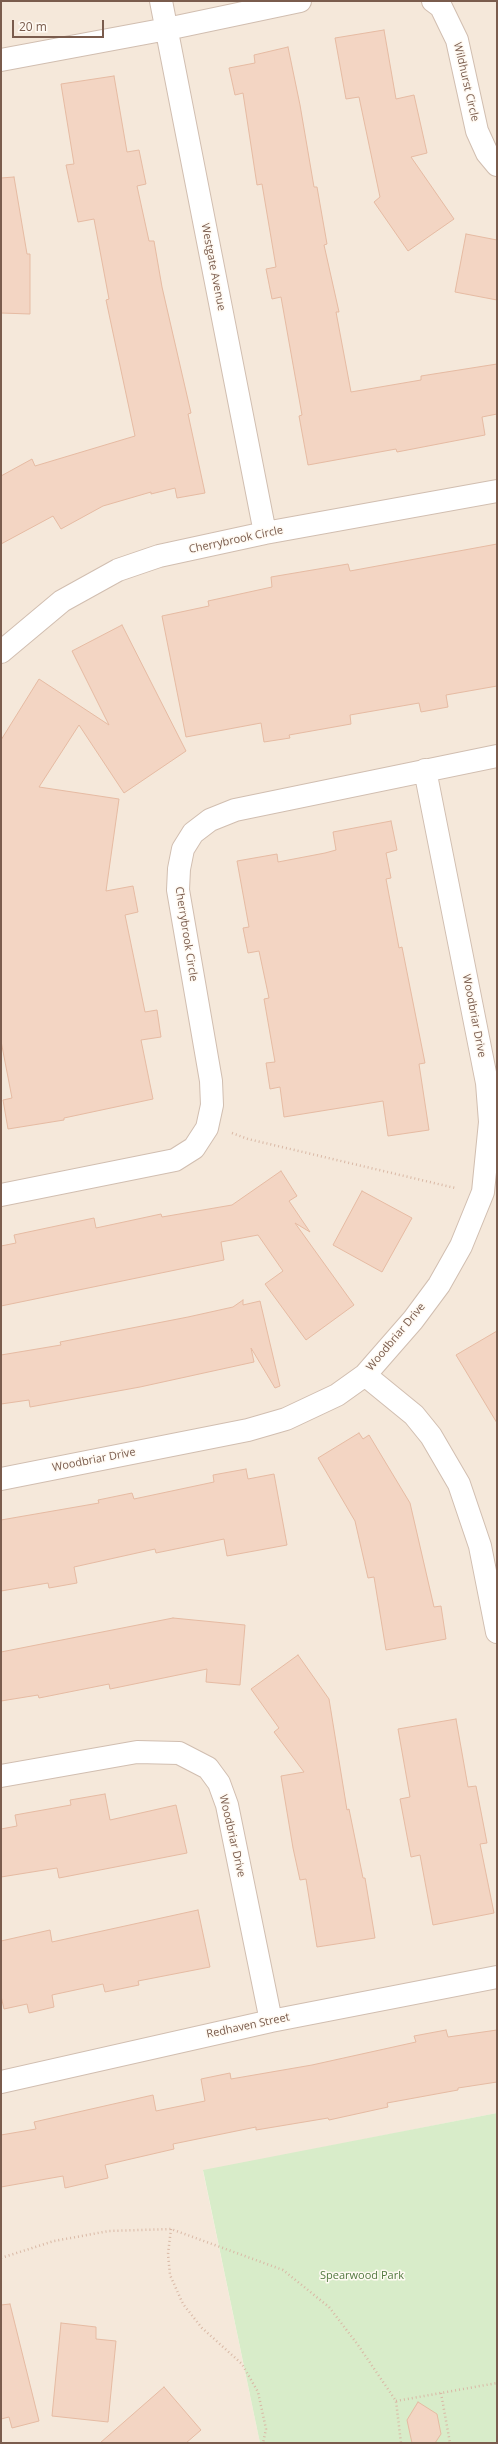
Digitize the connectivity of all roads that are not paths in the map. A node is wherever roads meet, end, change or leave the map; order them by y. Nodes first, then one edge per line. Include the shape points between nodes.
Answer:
1 (161, 1) edge
2 (300, 1) edge
3 (432, 1) edge
4 (167, 29) junction
5 (1, 60) edge
6 (497, 165) edge
7 (497, 491) edge
8 (265, 533) junction
9 (1, 652) edge
10 (497, 756) edge
11 (425, 770) junction
12 (490, 1192) edge
13 (1, 1195) edge
14 (365, 1375) junction
15 (1, 1479) edge
16 (497, 1632) edge
17 (1, 1776) edge
18 (497, 1977) edge
19 (271, 2021) junction
20 (1, 2082) edge

1 - 4 street, Westgate Avenue
2 - 4 street
3 - 6 street, Wildhurst Circle via 441,7 457,40 477,131 487,153
4 - 5 street
4 - 8 street, Westgate Avenue
7 - 8 street, Cherrybrook Circle
8 - 9 street, Cherrybrook Circle via 159,556 118,570 62,601
10 - 11 street, Cherrybrook Circle
11 - 12 street, Woodbriar Drive via 487,1083
11 - 13 street, Cherrybrook Circle via 235,810 210,820 193,833 186,844 179,869 178,890 211,1082 212,1105 208,1124 194,1148 175,1160
12 - 14 street, Woodbriar Drive via 439,1284 414,1320
14 - 15 street, Woodbriar Drive via 337,1395 286,1419 248,1430
14 - 16 street via 414,1415 431,1436 459,1484 480,1546
17 - 19 street, Woodbriar Drive via 137,1752 179,1753 208,1768 218,1783 227,1805
18 - 19 street, Redhaven Street
19 - 20 street, Redhaven Street

